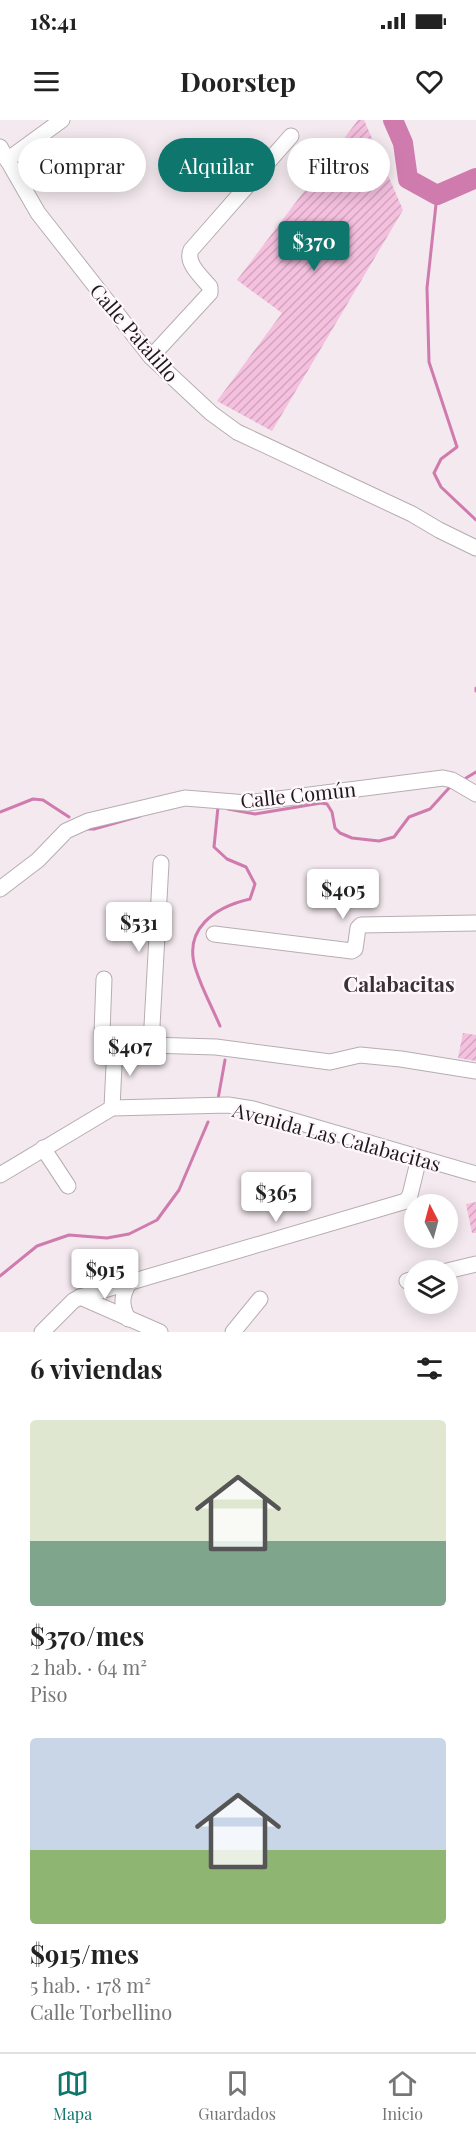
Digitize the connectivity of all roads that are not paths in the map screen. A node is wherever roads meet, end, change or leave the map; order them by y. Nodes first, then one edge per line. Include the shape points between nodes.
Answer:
1 (62, 120) edge
2 (291, 135) dead end
3 (4, 154) edge
4 (151, 357) junction
5 (476, 548) edge
6 (476, 794) edge
7 (160, 863) dead end
8 (0, 889) edge
9 (476, 923) edge
10 (214, 934) dead end
11 (104, 979) dead end
12 (115, 1044) junction
13 (151, 1044) junction
14 (476, 1071) edge
15 (112, 1108) junction
16 (44, 1148) junction
17 (419, 1158) junction
18 (0, 1174) edge
19 (476, 1174) edge
20 (69, 1186) dead end
21 (476, 1264) edge
22 (458, 1268) edge
23 (129, 1284) junction
24 (80, 1297) junction
25 (260, 1299) dead end
26 (128, 1319) junction
27 (151, 1330) edge
28 (42, 1332) edge
29 (233, 1332) edge

1 - 3 street
2 - 4 street via 191,250 189,261 210,287 210,293
3 - 4 street, Calle Patalillo via 38,213
4 - 5 street, Calle Patalillo via 237,432
6 - 8 street, Calle Común via 443,778 248,802 185,798 88,821 66,831 38,860
7 - 13 street
9 - 10 street via 361,925 352,951
11 - 12 street via 102,1033
12 - 13 street
12 - 15 street
13 - 14 street via 216,1047 330,1062 360,1055
15 - 16 street, Avenida Las Calabacitas
15 - 17 street, Avenida Las Calabacitas via 253,1108
16 - 18 street, Avenida Las Calabacitas
16 - 20 street
17 - 19 street, Avenida Las Calabacitas
17 - 23 street via 406,1201
21 - 22 street
23 - 24 street
23 - 26 street via 122,1303
24 - 26 street
24 - 28 street
25 - 29 street
26 - 27 street

